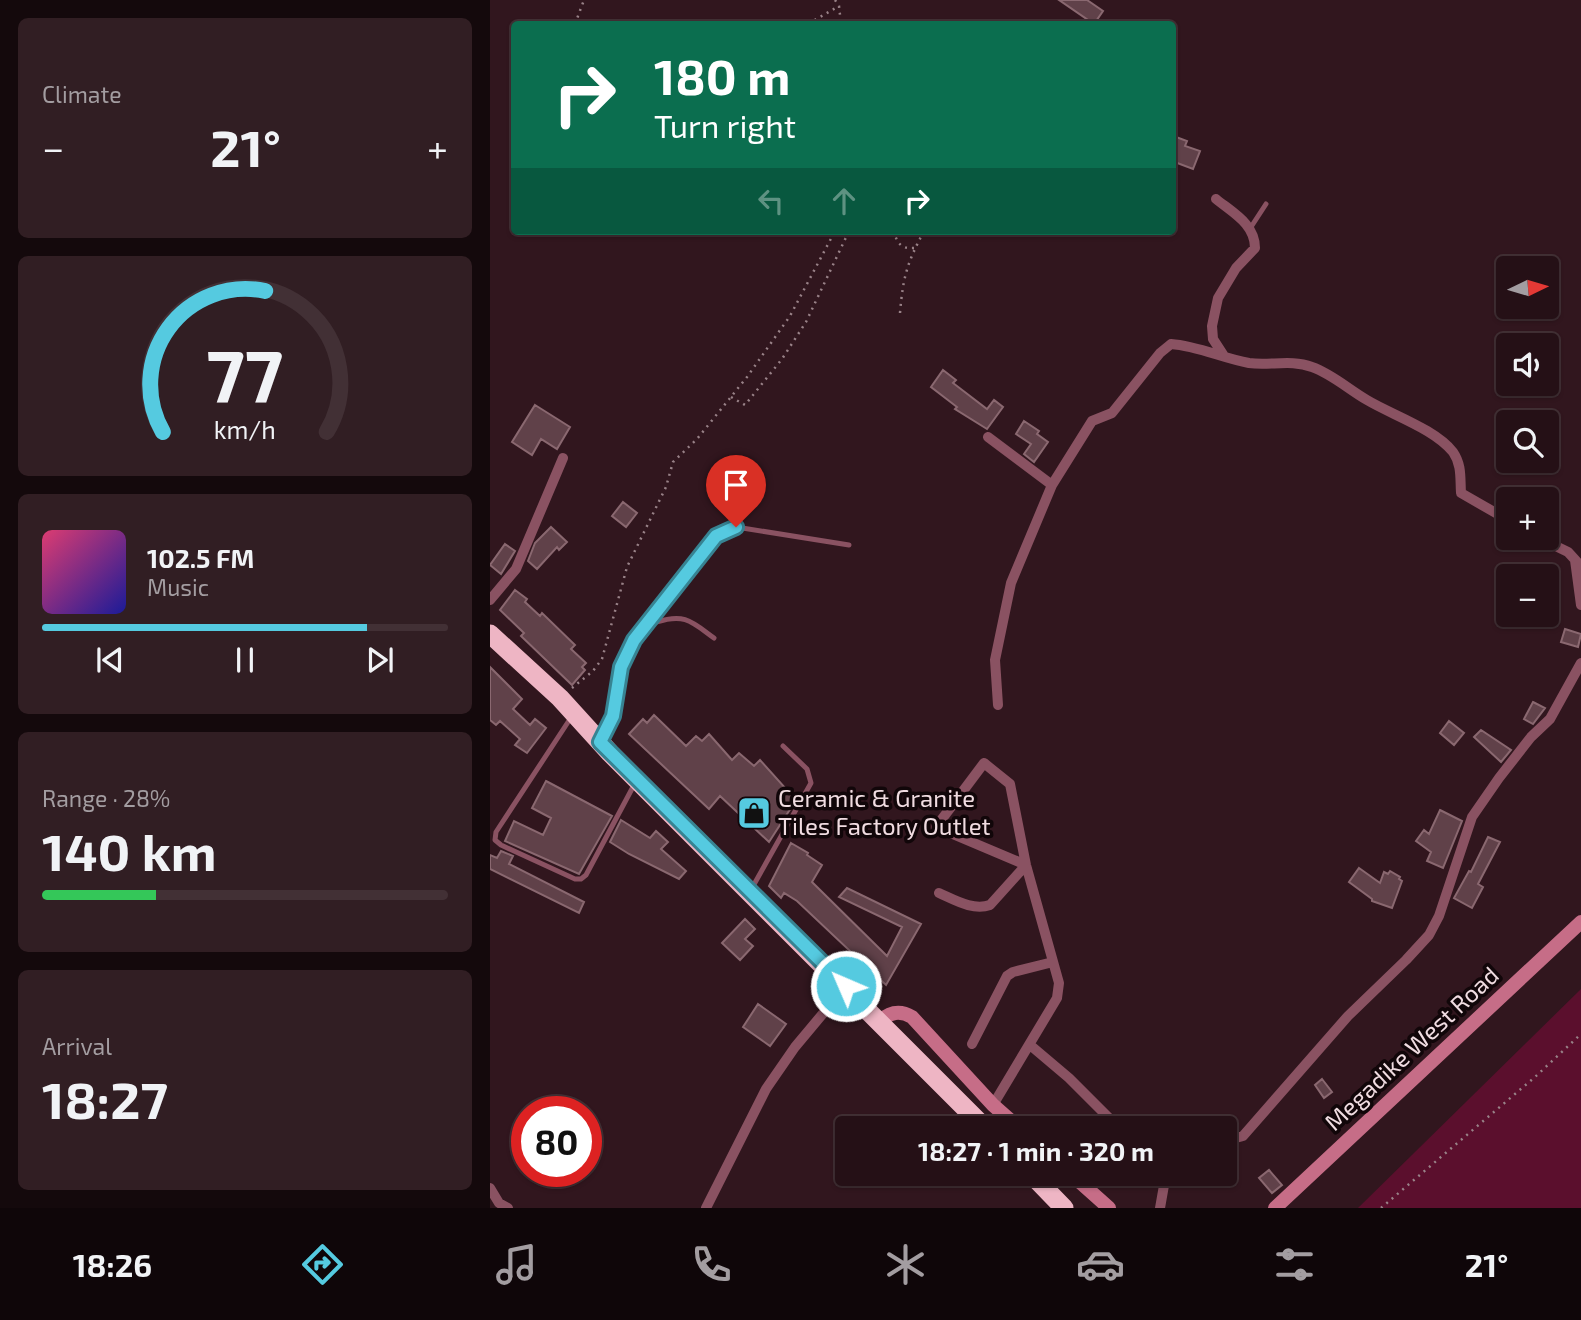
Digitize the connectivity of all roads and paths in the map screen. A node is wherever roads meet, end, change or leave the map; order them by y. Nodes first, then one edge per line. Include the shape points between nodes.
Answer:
1 (584, 0) edge
2 (835, 0) edge
3 (839, 6) junction
4 (576, 21) edge
5 (813, 21) edge
6 (841, 21) edge
7 (1216, 199) dead end
8 (1266, 204) dead end
9 (1251, 228) junction
10 (833, 235) edge
11 (847, 235) edge
12 (895, 235) edge
13 (922, 235) edge
14 (915, 248) junction
15 (900, 313) dead end
16 (1224, 356) junction
17 (731, 397) junction
18 (988, 437) dead end
19 (563, 458) dead end
20 (1052, 485) junction
21 (1496, 513) edge
22 (849, 545) dead end
23 (1559, 548) edge
24 (1578, 563) edge
25 (490, 600) edge
26 (1581, 605) edge
27 (645, 626) junction
28 (490, 634) edge
29 (715, 638) dead end
30 (1581, 663) edge
31 (560, 698) junction
32 (998, 705) dead end
33 (573, 714) junction
34 (600, 742) junction
35 (783, 746) dead end
36 (637, 779) junction
37 (1026, 865) junction
38 (750, 891) junction
39 (939, 893) dead end
40 (1581, 922) edge
41 (1053, 962) junction
42 (846, 986) junction
43 (880, 1021) junction
44 (1581, 1034) edge
45 (972, 1045) dead end
46 (1030, 1045) junction
47 (993, 1105) junction
48 (973, 1116) edge
49 (1005, 1116) edge
50 (1106, 1116) edge
51 (1237, 1138) edge
52 (1043, 1186) edge
53 (1084, 1186) edge
54 (1164, 1186) edge
55 (490, 1188) edge
56 (501, 1206) edge
57 (706, 1208) edge
58 (1064, 1208) edge
59 (1109, 1208) edge
60 (1160, 1208) edge
61 (1275, 1208) edge
62 (1381, 1208) edge

1 - 4 path
2 - 3 path
3 - 5 path
3 - 6 path
7 - 9 street
8 - 9 lane
9 - 16 street via 1255,248 1224,286 1216,310 1213,339
10 - 17 path via 790,316
11 - 17 path via 807,322 789,348 745,405
12 - 14 path via 899,245
13 - 14 path
14 - 15 path via 902,281
16 - 20 street via 1171,344 1112,414 1092,421
16 - 21 street via 1250,363 1291,362 1328,374 1448,446 1460,466 1461,493
17 - 31 path via 673,462 666,487 627,567 602,659
18 - 20 street
19 - 25 street via 516,569
20 - 32 street via 1011,583 995,660
22 - 27 lane via 736,527 721,532
23 - 24 street
24 - 26 street
27 - 29 lane via 681,617
27 - 34 lane via 621,667 613,716
28 - 31 highway
30 - 51 street via 1550,719 1531,737 1472,817 1429,935
31 - 33 highway
33 - 34 highway
33 - 36 lane via 495,840 581,879
34 - 36 highway
35 - 38 lane via 807,769 811,783
36 - 38 highway
37 - 37 street via 936,827 984,763 1010,784
37 - 39 street via 990,905 971,906
37 - 41 street
38 - 42 highway
40 - 61 street, Megadike West Road
41 - 45 street via 1007,976
41 - 46 street via 1059,983 1057,998
42 - 43 highway
42 - 57 street via 766,1089
43 - 47 street via 898,1012 912,1017
43 - 48 highway
44 - 62 path
46 - 47 street
46 - 50 street
47 - 49 street
52 - 58 highway
53 - 59 street
54 - 60 street
55 - 56 street

